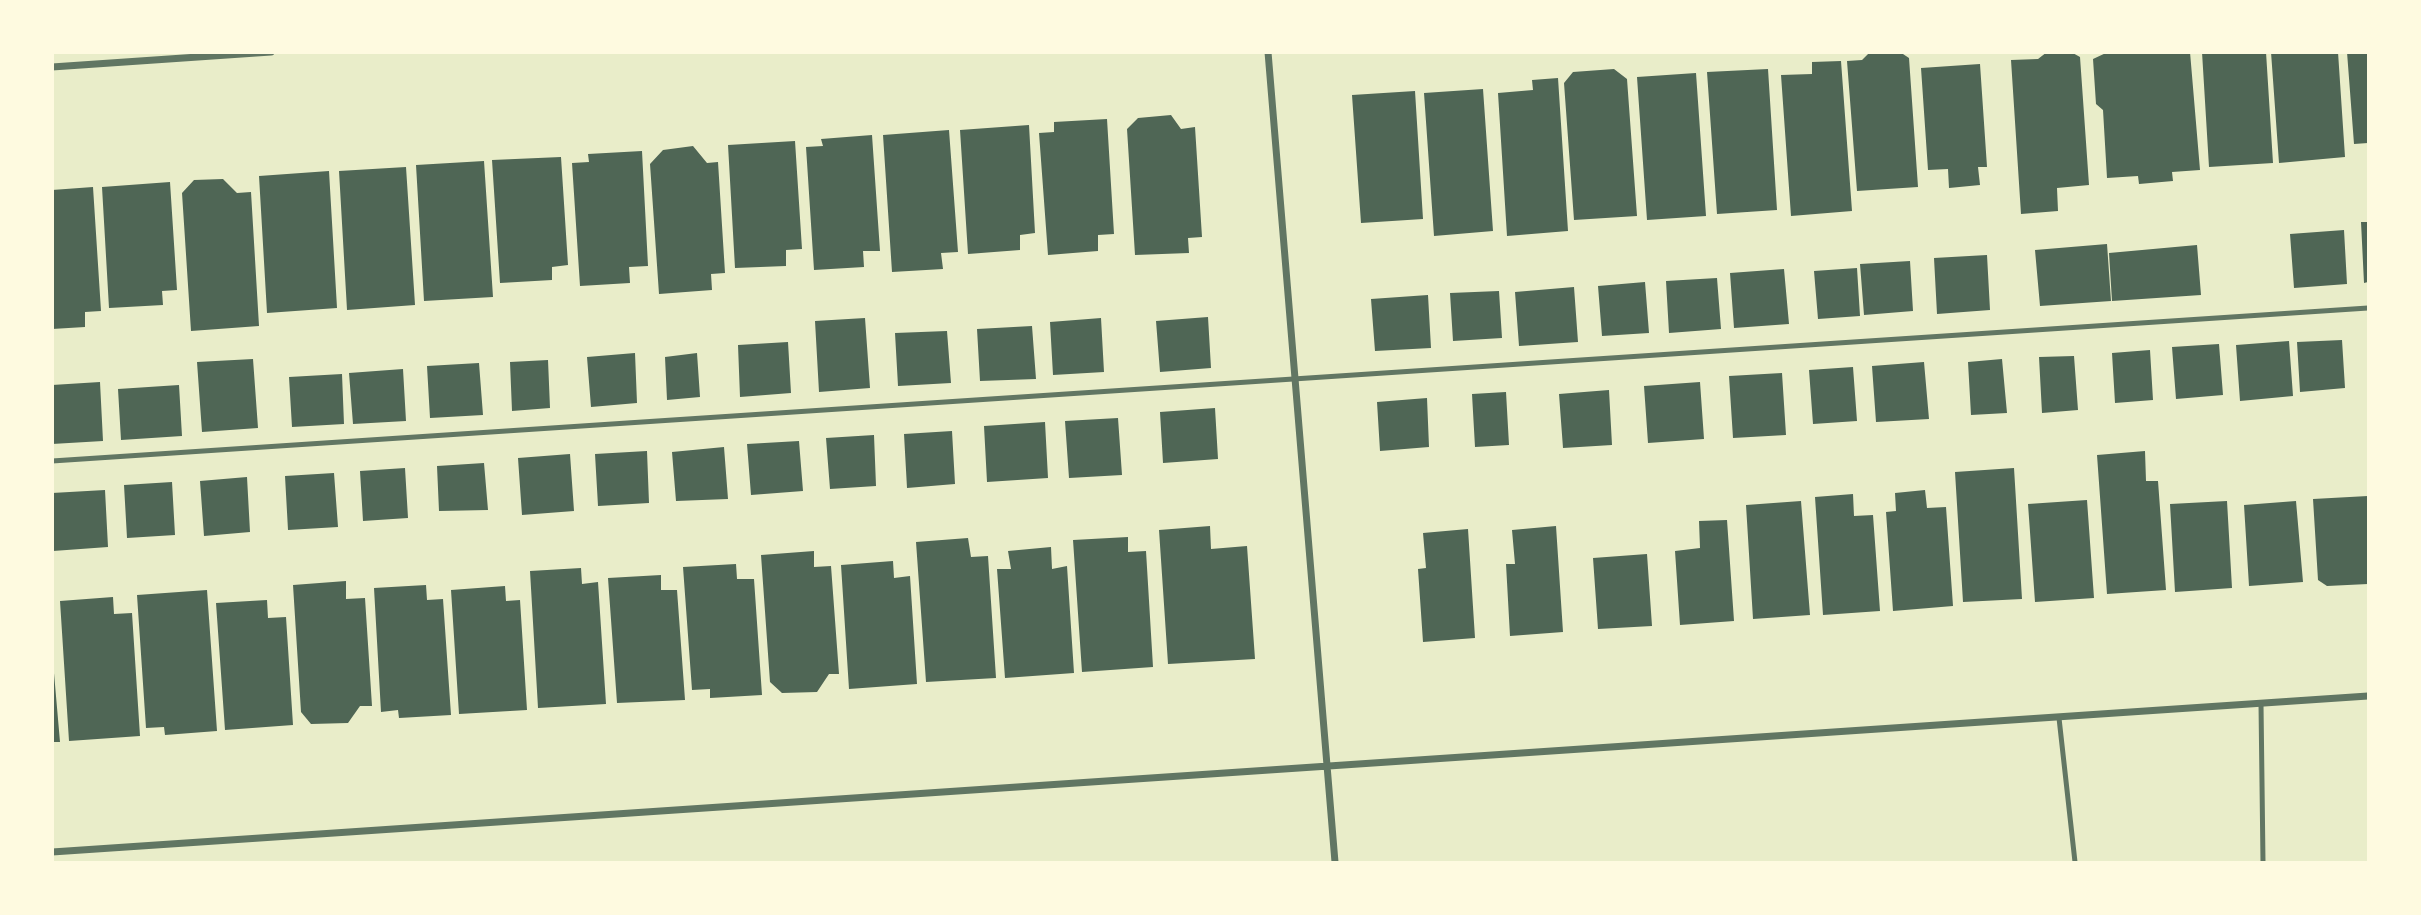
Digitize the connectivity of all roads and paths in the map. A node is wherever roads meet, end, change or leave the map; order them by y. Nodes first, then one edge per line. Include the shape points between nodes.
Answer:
1 (271, 52) edge
2 (1268, 52) edge
3 (52, 67) edge
4 (2368, 308) edge
5 (1295, 379) junction
6 (52, 461) edge
7 (2368, 696) edge
8 (2261, 704) junction
9 (2059, 718) junction
10 (1327, 766) junction
11 (52, 852) edge
12 (1335, 863) edge
13 (2076, 863) edge
14 (2263, 863) edge

1 - 3 street
2 - 5 street
4 - 5 lane
5 - 6 lane
5 - 10 street
7 - 8 street
8 - 9 street
8 - 14 lane
9 - 10 street
9 - 13 lane
10 - 11 street
10 - 12 street

